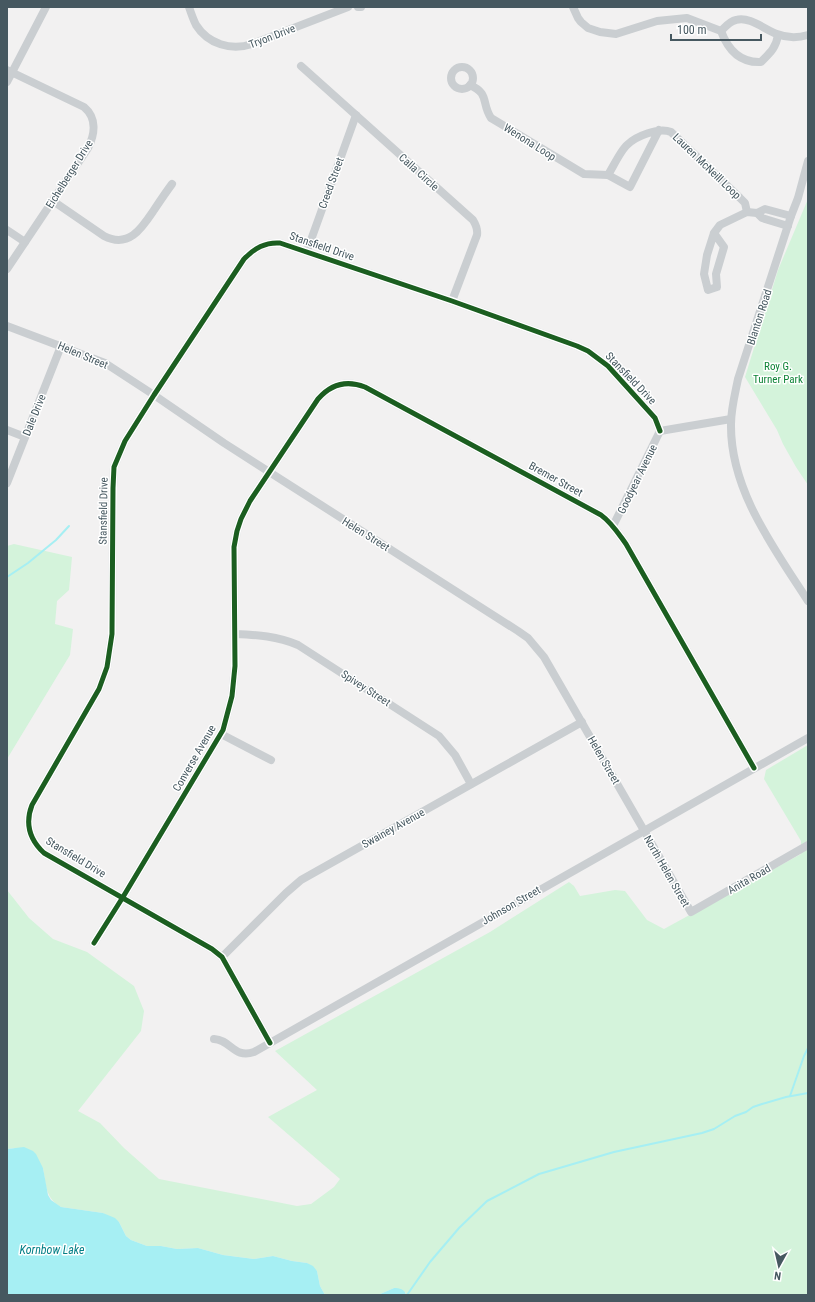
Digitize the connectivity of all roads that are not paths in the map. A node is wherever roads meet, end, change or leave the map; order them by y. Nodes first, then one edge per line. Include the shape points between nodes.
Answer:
1 (46, 7) edge
2 (189, 7) edge
3 (348, 7) edge
4 (358, 7) edge
5 (361, 7) edge
6 (573, 7) edge
7 (721, 31) junction
8 (778, 35) junction
9 (808, 35) edge
10 (301, 66) dead end
11 (10, 71) edge
12 (7, 82) edge
13 (470, 85) dead end
14 (356, 115) junction
15 (659, 130) junction
16 (808, 161) edge
17 (608, 175) junction
18 (172, 184) dead end
19 (52, 201) junction
20 (747, 212) junction
21 (757, 213) junction
22 (791, 216) junction
23 (788, 226) junction
24 (7, 230) edge
25 (714, 233) junction
26 (25, 242) junction
27 (307, 251) junction
28 (7, 269) edge
29 (452, 301) junction
30 (7, 326) edge
31 (61, 346) junction
32 (154, 395) junction
33 (731, 419) junction
34 (7, 430) edge
35 (660, 431) junction
36 (25, 437) junction
37 (269, 473) junction
38 (7, 483) edge
39 (613, 526) junction
40 (808, 601) edge
41 (236, 634) junction
42 (582, 722) junction
43 (221, 734) junction
44 (808, 738) edge
45 (271, 760) dead end
46 (754, 768) junction
47 (471, 784) junction
48 (644, 830) junction
49 (808, 845) edge
50 (123, 897) junction
51 (690, 912) joint
52 (94, 943) dead end
53 (222, 958) junction
54 (214, 1039) dead end
55 (270, 1043) junction

1 - 11 street
2 - 3 street, Tryon Drive via 195,24 206,36 220,44 236,47 252,44
4 - 5 street
6 - 7 street via 581,22 588,28 600,32 616,34 657,21 687,18
7 - 8 street via 735,20 744,19
7 - 8 street via 733,53 752,63 761,62 768,56 777,44
8 - 9 street
10 - 14 street, Calla Circle
11 - 12 street
11 - 19 street, Eichelberger Drive via 84,107 93,120 94,133 90,144
13 - 17 street, Wenona Loop via 482,93 491,118 584,174
14 - 27 street, Creed Street
14 - 29 street, Calla Circle via 475,223 477,235
15 - 17 street, Lauren McNeill Loop via 626,145
15 - 17 street, Lauren McNeill Loop via 630,187
15 - 20 street, Lauren McNeill Loop via 675,135 745,203
16 - 22 street, Blanton Road
18 - 19 street via 142,229 120,240 104,236
19 - 26 street, Eichelberger Drive
20 - 21 street, Lauren McNeill Loop
20 - 25 street, Lauren McNeill Loop via 720,225
21 - 22 street, Lauren McNeill Loop via 765,209
21 - 23 street, Lauren McNeill Loop via 762,218
22 - 23 street, Blanton Road
23 - 33 street, Blanton Road via 738,379
24 - 26 street
25 - 25 street via 704,274 708,290 717,287 716,274 724,247
26 - 28 street, Eichelberger Drive
27 - 29 street, Stansfield Drive
27 - 32 street, Stansfield Drive via 272,243 260,246 250,253
29 - 35 street, Stansfield Drive via 588,351 608,366 655,418
30 - 31 street, Helen Street
31 - 32 street, Helen Street via 105,363
31 - 36 street, Dale Drive
32 - 37 street, Helen Street
32 - 50 street, Stansfield Drive via 126,441 114,467 112,634 107,666 99,689 32,804 28,816 33,840 44,853
33 - 35 street, Goodyear Avenue
33 - 40 street, Blanton Road via 735,460 743,488 761,525
34 - 36 street
35 - 39 street, Goodyear Avenue
36 - 38 street, Dale Drive
37 - 39 street, Bremer Street via 323,392 337,384 358,384 601,515
37 - 41 street, Converse Avenue via 246,508 234,543
37 - 42 street, Helen Street via 518,630 544,656
39 - 46 street, Bremer Street via 626,544
41 - 43 street, Converse Avenue via 234,682
41 - 47 street, Spivey Street via 266,635 298,644 439,736 455,754
42 - 47 street, Swainey Avenue
42 - 48 street, Helen Street
43 - 45 street
43 - 50 street, Converse Avenue
44 - 46 street, Johnson Street
46 - 48 street, Johnson Street
47 - 53 street, Swainey Avenue via 302,880
48 - 51 street, North Helen Street
48 - 55 street, Johnson Street
49 - 51 street, Anita Road
50 - 52 street, Converse Avenue
50 - 53 street, Stansfield Drive via 212,949
53 - 55 street, Stansfield Drive
54 - 55 street, Johnson Street via 225,1042 238,1053 244,1054 254,1052

